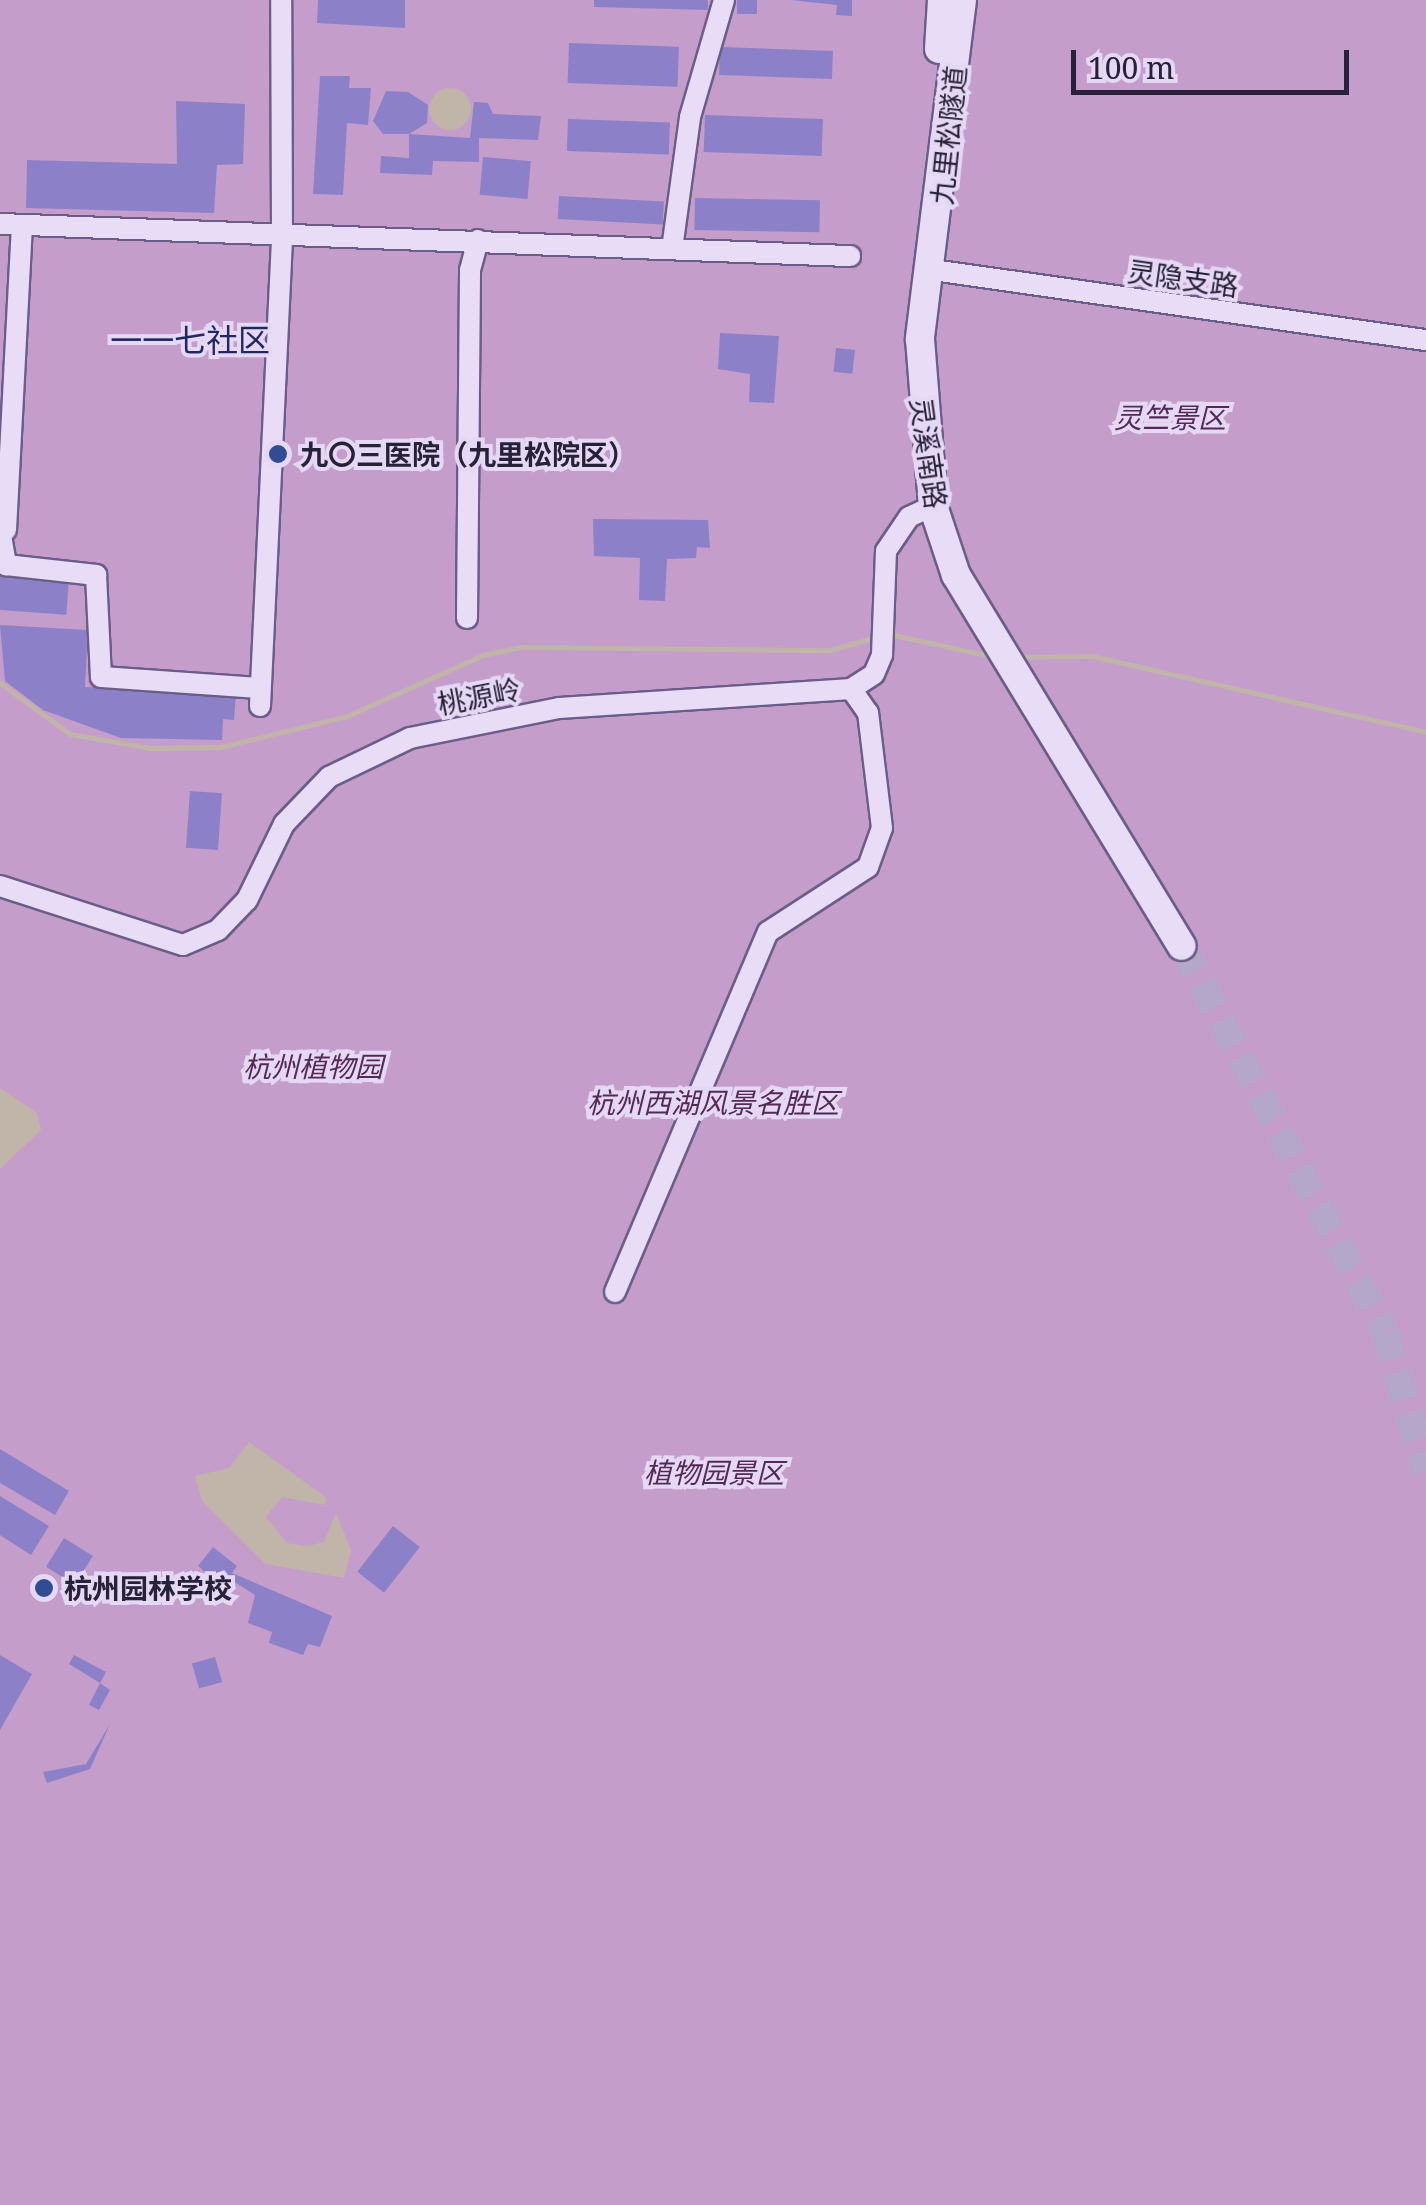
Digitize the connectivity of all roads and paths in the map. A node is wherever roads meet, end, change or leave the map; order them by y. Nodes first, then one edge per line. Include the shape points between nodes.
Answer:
1 (281, 0) edge
2 (724, 0) edge
3 (942, 0) edge
4 (962, 0) edge
5 (977, 0) edge
6 (0, 224) edge
7 (22, 224) junction
8 (282, 232) junction
9 (478, 240) junction
10 (672, 249) junction
11 (850, 256) dead end
12 (933, 270) junction
13 (1426, 340) edge
14 (933, 506) junction
15 (3, 530) edge
16 (467, 618) dead end
17 (852, 688) junction
18 (0, 886) edge
19 (1182, 946) tunnel mouth
20 (615, 1292) dead end

1 - 8 street
2 - 10 street via 690,117
3 - 12 main road via 929,190
4 - 12 main road, 九里松隧道
5 - 12 main road via 955,203
6 - 7 street
7 - 8 street
7 - 15 street
8 - 9 street
8 - 15 street via 260,697 100,677 96,575 6,565
9 - 10 street
9 - 16 street via 470,270
10 - 11 street
12 - 13 street, 灵隐支路
12 - 14 main road, 灵溪南路 via 918,377
14 - 17 street via 910,517 886,551 882,648 874,674
14 - 19 main road, 灵溪南路 via 956,574
17 - 18 street, 桃源岭 via 559,708 410,738 328,777 284,824 247,900 218,930 183,945
17 - 20 street via 868,714 882,828 868,867 768,932

